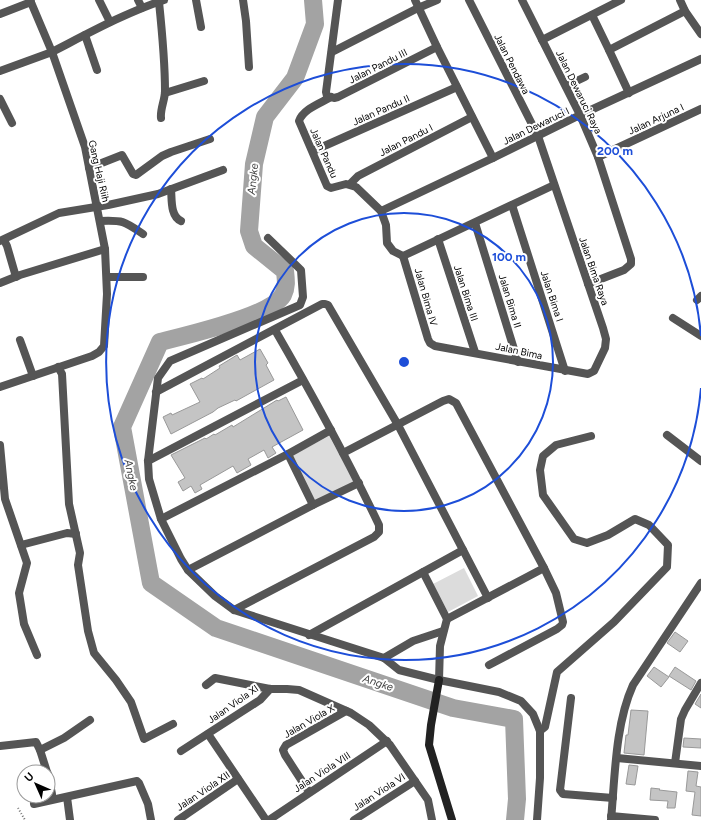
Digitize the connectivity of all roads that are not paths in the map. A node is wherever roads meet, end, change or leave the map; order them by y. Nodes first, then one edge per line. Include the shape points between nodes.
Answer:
1 (99, 0) edge
2 (196, 0) edge
3 (243, 0) edge
4 (436, 0) edge
5 (469, 0) edge
6 (621, 0) edge
7 (680, 0) edge
8 (31, 1) edge
9 (162, 1) edge
10 (340, 1) edge
11 (525, 1) edge
12 (140, 4) edge
13 (417, 4) edge
14 (685, 11) junction
15 (0, 14) edge
16 (592, 15) junction
17 (110, 22) junction
18 (201, 27) dead end
19 (701, 34) edge
20 (85, 35) junction
21 (542, 40) junction
22 (437, 47) junction
23 (609, 50) junction
24 (52, 52) junction
25 (332, 52) junction
26 (699, 63) edge
27 (249, 67) dead end
28 (97, 70) dead end
29 (0, 71) edge
30 (585, 77) dead end
31 (204, 81) dead end
32 (457, 86) junction
33 (566, 86) junction
34 (165, 93) junction
35 (629, 93) junction
36 (329, 96) junction
37 (0, 99) edge
38 (701, 109) edge
39 (580, 115) junction
40 (472, 117) junction
41 (161, 118) dead end
42 (12, 123) dead end
43 (538, 136) junction
44 (210, 139) dead end
45 (313, 151) junction
46 (598, 157) junction
47 (493, 158) junction
48 (90, 168) junction
49 (223, 170) dead end
50 (350, 184) junction
51 (554, 184) junction
52 (172, 189) junction
53 (512, 205) junction
54 (97, 206) junction
55 (381, 211) junction
56 (100, 221) junction
57 (181, 221) dead end
58 (475, 222) junction
59 (143, 234) dead end
60 (268, 238) dead end
61 (438, 239) junction
62 (2, 240) edge
63 (105, 249) junction
64 (404, 256) junction
65 (16, 277) junction
66 (107, 277) junction
67 (144, 278) dead end
68 (0, 283) edge
69 (588, 284) junction
70 (673, 318) dead end
71 (275, 330) junction
72 (701, 336) edge
73 (20, 340) dead end
74 (430, 343) joint
75 (475, 352) junction
76 (518, 362) junction
77 (599, 363) joint
78 (58, 367) junction
79 (565, 371) junction
80 (33, 376) junction
81 (303, 380) junction
82 (0, 387) edge
83 (156, 392) junction
84 (398, 425) junction
85 (331, 430) junction
86 (667, 435) dead end
87 (592, 436) dead end
88 (0, 445) edge
89 (343, 453) junction
90 (288, 454) junction
91 (148, 461) junction
92 (701, 461) edge
93 (359, 483) junction
94 (313, 505) junction
95 (161, 519) junction
96 (76, 534) junction
97 (21, 545) junction
98 (463, 550) junction
99 (544, 568) junction
100 (188, 570) junction
101 (423, 572) junction
102 (701, 583) edge
103 (488, 598) junction
104 (234, 610) junction
105 (447, 619) junction
106 (443, 631) junction
107 (309, 635) junction
108 (37, 656) dead end
109 (384, 658) junction
110 (489, 665) dead end
111 (438, 683) junction
112 (701, 683) edge
113 (206, 685) dead end
114 (270, 689) junction
115 (571, 698) dead end
116 (346, 710) junction
117 (90, 720) dead end
118 (174, 724) dead end
119 (540, 731) junction
120 (208, 734) junction
121 (387, 742) junction
122 (0, 746) edge
123 (40, 750) junction
124 (181, 751) dead end
125 (617, 758) junction
126 (675, 763) junction
127 (45, 764) edge
128 (701, 766) edge
129 (238, 779) junction
130 (415, 781) junction
131 (309, 792) junction
132 (67, 797) junction
133 (612, 798) junction
134 (56, 799) edge
135 (611, 818) edge
136 (70, 820) edge
137 (151, 820) edge
138 (178, 820) edge
139 (266, 820) edge
140 (269, 820) edge
141 (354, 820) edge
142 (432, 820) edge
143 (452, 820) edge
144 (537, 820) edge
145 (654, 820) edge

1 - 17 street
2 - 18 street
3 - 27 street
4 - 13 street
5 - 43 street, Jalan Pendawa
6 - 16 street
7 - 14 street
8 - 15 street
8 - 24 street, Gang Haji Riih
9 - 12 street
9 - 34 street
10 - 25 street
11 - 21 street, Jalan Dewaruci Raya
12 - 17 street
13 - 22 street
13 - 25 street
14 - 19 street
14 - 23 street
16 - 21 street
16 - 23 street
17 - 20 street
20 - 24 street
20 - 28 street
21 - 33 street, Jalan Dewaruci Raya
22 - 32 street
22 - 36 street, Jalan Pandu III via 338,97
23 - 35 street
24 - 29 street
24 - 48 street, Gang Haji Riih
25 - 36 street via 326,92
26 - 35 street, Jalan Dewaruci I
30 - 33 street
31 - 34 street
32 - 40 street
32 - 45 street, Jalan Pandu II
33 - 39 street, Jalan Dewaruci Raya
34 - 41 street
35 - 39 street, Jalan Dewaruci I
36 - 45 street, Jalan Pandu via 304,113 299,121
37 - 42 street
38 - 46 street, Jalan Arjuna I
39 - 43 street, Jalan Dewaruci I
39 - 46 street, Jalan Dewaruci Raya
40 - 47 street
40 - 50 street, Jalan Pandu I via 358,176
43 - 47 street, Jalan Dewaruci I
43 - 51 street, Jalan Bima Raya
44 - 48 street via 162,156 136,175 122,155
45 - 50 street, Jalan Pandu via 327,186 330,188
46 - 69 street, Jalan Dewaruci Raya via 631,259 624,270
47 - 55 street, Jalan Dewaruci I
48 - 54 street, Gang Haji Riih
49 - 52 street
50 - 55 street, Jalan Pandu
51 - 53 street
51 - 69 street, Jalan Bima Raya
52 - 54 street
52 - 57 street via 174,212
53 - 58 street
53 - 79 street, Jalan Bima I
54 - 56 street, Gang Haji Riih
54 - 62 street via 59,213
55 - 64 street via 386,225 387,243 393,251
56 - 59 street via 119,220
56 - 63 street, Gang Haji Riih
58 - 61 street
58 - 76 street, Jalan Bima II
60 - 83 street via 301,270 303,297 300,305 170,361 158,378
61 - 64 street
61 - 75 street, Jalan Bima III
62 - 65 street via 7,246
63 - 65 street
63 - 66 street, Gang Haji Riih
64 - 74 street, Jalan Bima IV
65 - 68 street
66 - 67 street
66 - 78 street, Gang Haji Riih via 104,346 92,356
69 - 77 street, Jalan Bima Raya via 606,339
70 - 72 street
71 - 81 street
71 - 83 street
71 - 84 street via 322,304 328,305
73 - 80 street
74 - 75 street, Jalan Bima via 434,346
75 - 76 street, Jalan Bima
76 - 79 street, Jalan Bima
77 - 79 street, Jalan Bima via 594,371 588,374
78 - 80 street
78 - 96 street via 62,374 70,504
80 - 82 street
81 - 85 street
81 - 91 street
83 - 91 street
84 - 89 street
84 - 98 street
84 - 99 street via 443,401 449,399 456,403
85 - 89 street
85 - 90 street
86 - 92 street
87 - 119 street via 556,445 543,456 540,470 543,495 574,539 587,543 608,535 635,519 649,525 668,545 667,567 614,622 557,672 545,727
88 - 97 street via 5,499
89 - 93 street
90 - 94 street
90 - 95 street
91 - 95 street via 149,479
93 - 94 street
93 - 104 street via 379,525 379,532 374,537
94 - 100 street
95 - 100 street
96 - 97 street via 68,533
96 - 118 street via 80,553 78,565 94,653 130,702 144,739
97 - 108 street via 27,563 19,593 24,624
98 - 101 street
98 - 103 street
99 - 103 street
99 - 110 street via 556,593 562,625
100 - 104 street via 214,596
101 - 105 street
101 - 107 street
102 - 125 street via 633,685 626,700
103 - 105 street
104 - 107 street
105 - 106 street
106 - 109 street via 413,641
106 - 111 street
107 - 109 street
109 - 111 street via 399,670
111 - 119 street via 499,692 521,701 533,714
111 - 143 street via 429,745
112 - 126 street via 681,719
113 - 114 street via 215,678
114 - 116 street via 299,690
114 - 120 street, Jalan Viola XI via 260,700
115 - 133 street via 560,790 563,794
116 - 121 street via 369,725
116 - 131 street, Jalan Viola X via 286,745 283,750
117 - 123 street
119 - 144 street
120 - 124 street, Jalan Viola XI
120 - 129 street
121 - 130 street
121 - 131 street, Jalan Viola VIII
122 - 123 street via 35,741
123 - 127 street
125 - 126 street
125 - 133 street
126 - 128 street
129 - 138 street, Jalan Viola XII
129 - 139 street
130 - 141 street, Jalan Viola VI
130 - 142 street via 428,800
131 - 140 street, Jalan Viola VIII
132 - 134 street
132 - 136 street
132 - 137 street via 137,781 148,804
133 - 135 street
135 - 145 street

